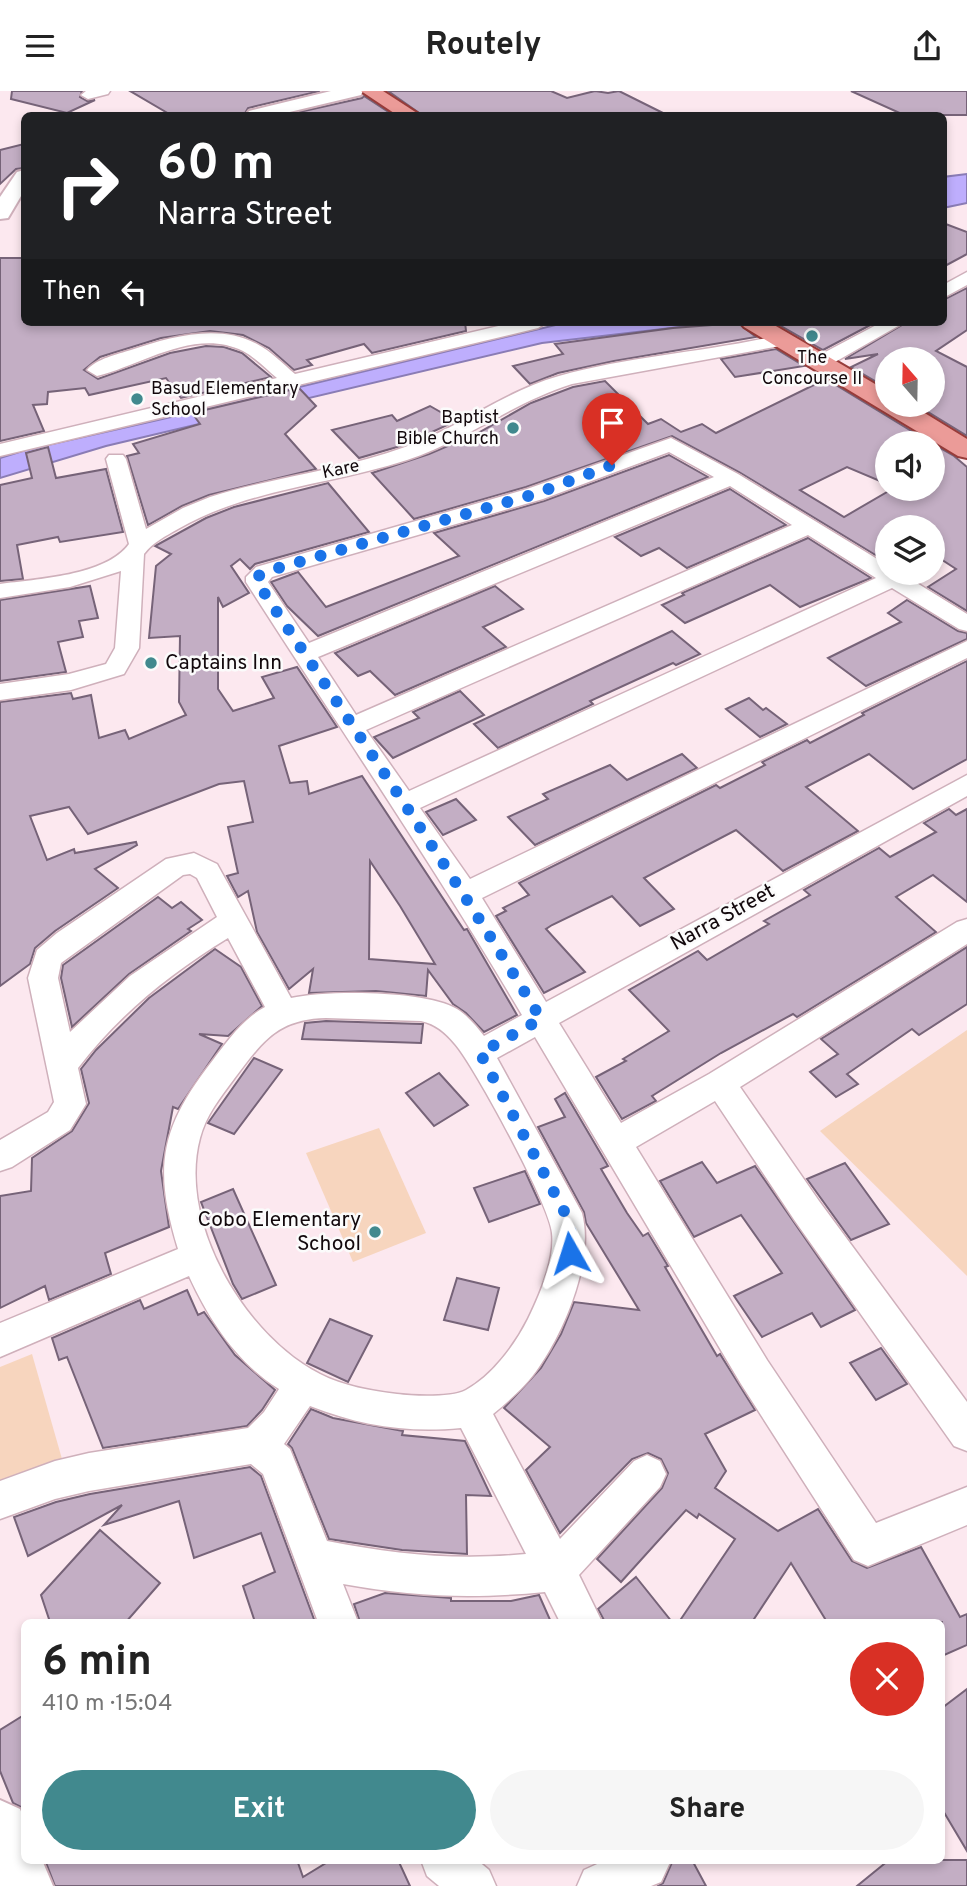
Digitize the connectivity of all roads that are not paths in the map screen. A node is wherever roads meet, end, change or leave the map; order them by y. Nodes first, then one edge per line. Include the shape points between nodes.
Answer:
1 (103, 91) edge
2 (354, 91) edge
3 (370, 91) edge
4 (88, 95) dead end
5 (268, 112) edge
6 (406, 112) edge
7 (0, 171) edge
8 (21, 175) edge
9 (21, 181) edge
10 (0, 213) edge
11 (967, 277) edge
12 (947, 290) edge
13 (520, 326) edge
14 (759, 326) edge
15 (888, 326) edge
16 (784, 340) junction
17 (821, 362) junction
18 (97, 370) dead end
19 (289, 379) junction
20 (875, 395) edge
21 (912, 417) edge
22 (0, 450) edge
23 (967, 450) edge
24 (116, 459) dead end
25 (731, 478) junction
26 (807, 527) junction
27 (136, 548) junction
28 (875, 569) edge
29 (879, 585) edge
30 (902, 585) edge
31 (0, 591) edge
32 (967, 624) edge
33 (967, 649) edge
34 (304, 654) junction
35 (0, 692) edge
36 (351, 727) junction
37 (967, 784) edge
38 (405, 804) junction
39 (465, 894) junction
40 (233, 921) junction
41 (967, 930) edge
42 (283, 1012) junction
43 (541, 1019) junction
44 (480, 1053) junction
45 (62, 1065) junction
46 (720, 1083) junction
47 (616, 1142) junction
48 (0, 1157) edge
49 (197, 1257) junction
50 (0, 1340) edge
51 (303, 1384) junction
52 (471, 1409) junction
53 (967, 1433) edge
54 (257, 1445) junction
55 (647, 1474) dead end
56 (0, 1500) edge
57 (967, 1506) edge
58 (313, 1558) junction
59 (555, 1571) junction
60 (337, 1619) edge
61 (580, 1619) edge
62 (0, 1829) edge
63 (448, 1864) edge
64 (646, 1864) edge
65 (24, 1886) edge
66 (474, 1886) edge
67 (600, 1886) edge

1 - 4 street
2 - 5 street
3 - 6 main road
7 - 8 street
9 - 10 street
11 - 12 street
13 - 19 street
14 - 16 main road
15 - 17 street
16 - 17 main road
16 - 27 street, Kare via 566,380 522,394 432,445 386,461 261,487 208,504
17 - 20 main road
18 - 19 street via 157,347 188,341 234,341 248,346
19 - 22 street
21 - 23 main road
24 - 27 street
25 - 26 street
25 - 34 street
25 - 34 street via 679,446 663,446 535,494 264,572 257,582
26 - 28 street
26 - 36 street
27 - 31 street, Kare via 120,564 92,576
27 - 35 street via 127,648 115,669 71,682
29 - 38 street
30 - 32 street
33 - 39 street
34 - 36 street
36 - 38 street
37 - 43 street, Narra Street
38 - 39 street
39 - 43 street
40 - 42 street
40 - 45 street via 137,986 81,1038
40 - 45 street via 207,871 194,863 176,866 67,941 47,958 43,978
41 - 46 street
42 - 44 street via 315,1006 425,1009 452,1019
42 - 49 street via 245,1042 192,1113 181,1149 179,1181
43 - 44 street, Narra Street
43 - 47 street
44 - 52 street via 565,1213 571,1233 570,1253 545,1327 523,1363
45 - 48 street via 70,1104 60,1121
46 - 47 street
46 - 53 street
47 - 57 street via 754,1372 868,1546
49 - 50 street
49 - 51 street via 239,1327 266,1358
51 - 52 street via 372,1407 414,1413
51 - 54 street via 277,1425
52 - 59 street
54 - 56 street via 89,1472
54 - 58 street via 276,1462
55 - 59 street
58 - 59 street via 396,1574 484,1578
58 - 60 street
59 - 61 street
62 - 65 street
63 - 66 street
64 - 67 street

